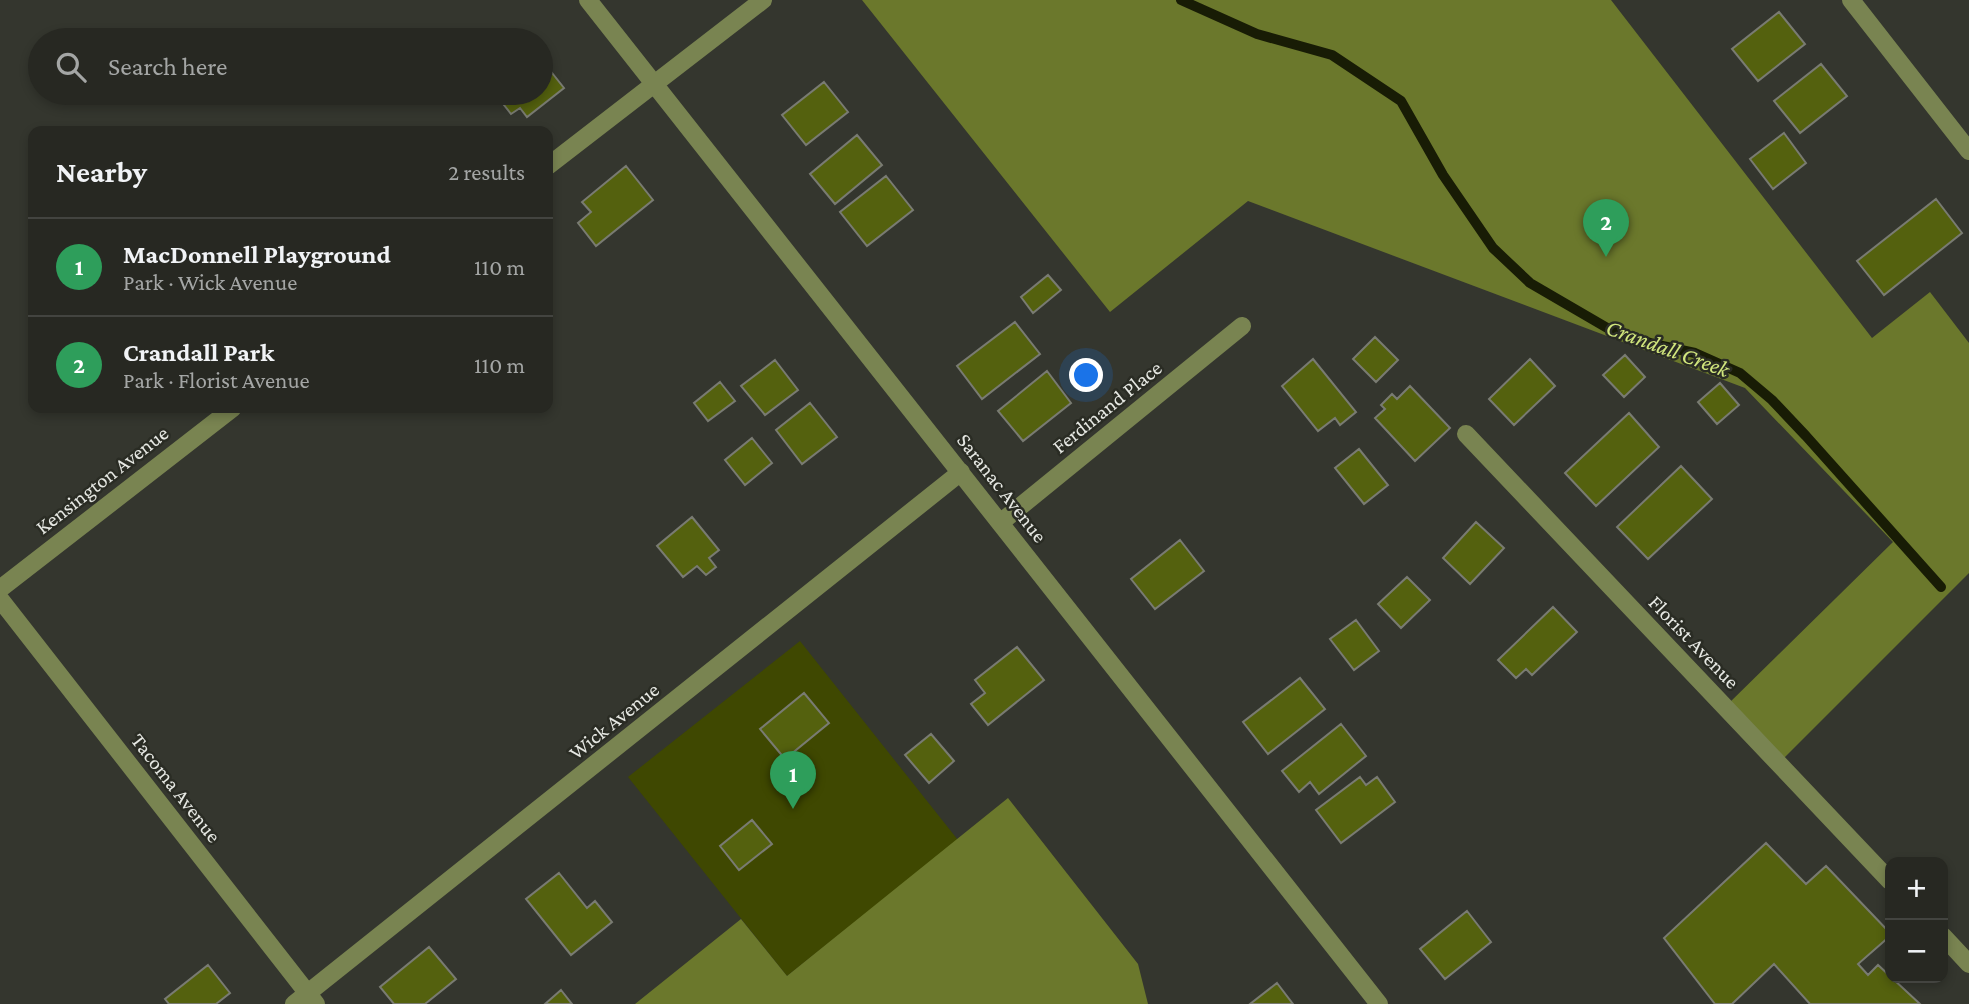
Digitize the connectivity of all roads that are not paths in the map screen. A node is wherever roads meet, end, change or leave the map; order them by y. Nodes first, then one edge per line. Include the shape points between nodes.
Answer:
1 (588, 0) edge
2 (763, 0) edge
3 (1851, 0) edge
4 (654, 85) junction
5 (1969, 151) edge
6 (553, 162) edge
7 (1242, 326) dead end
8 (227, 413) edge
9 (1466, 435) dead end
10 (961, 472) junction
11 (1000, 523) junction
12 (0, 589) edge
13 (0, 599) edge
14 (1885, 876) edge
15 (1948, 941) edge
16 (1969, 964) edge
17 (306, 1000) edge
18 (1379, 1004) edge

1 - 4 street, Saranac Avenue
2 - 4 street
3 - 5 street
4 - 6 street
4 - 10 street, Saranac Avenue
7 - 11 street, Ferdinand Place
8 - 12 street, Kensington Avenue
9 - 14 street, Florist Avenue
10 - 11 street, Saranac Avenue
10 - 17 street, Wick Avenue
11 - 18 street, Saranac Avenue
13 - 17 street, Tacoma Avenue
15 - 16 street

